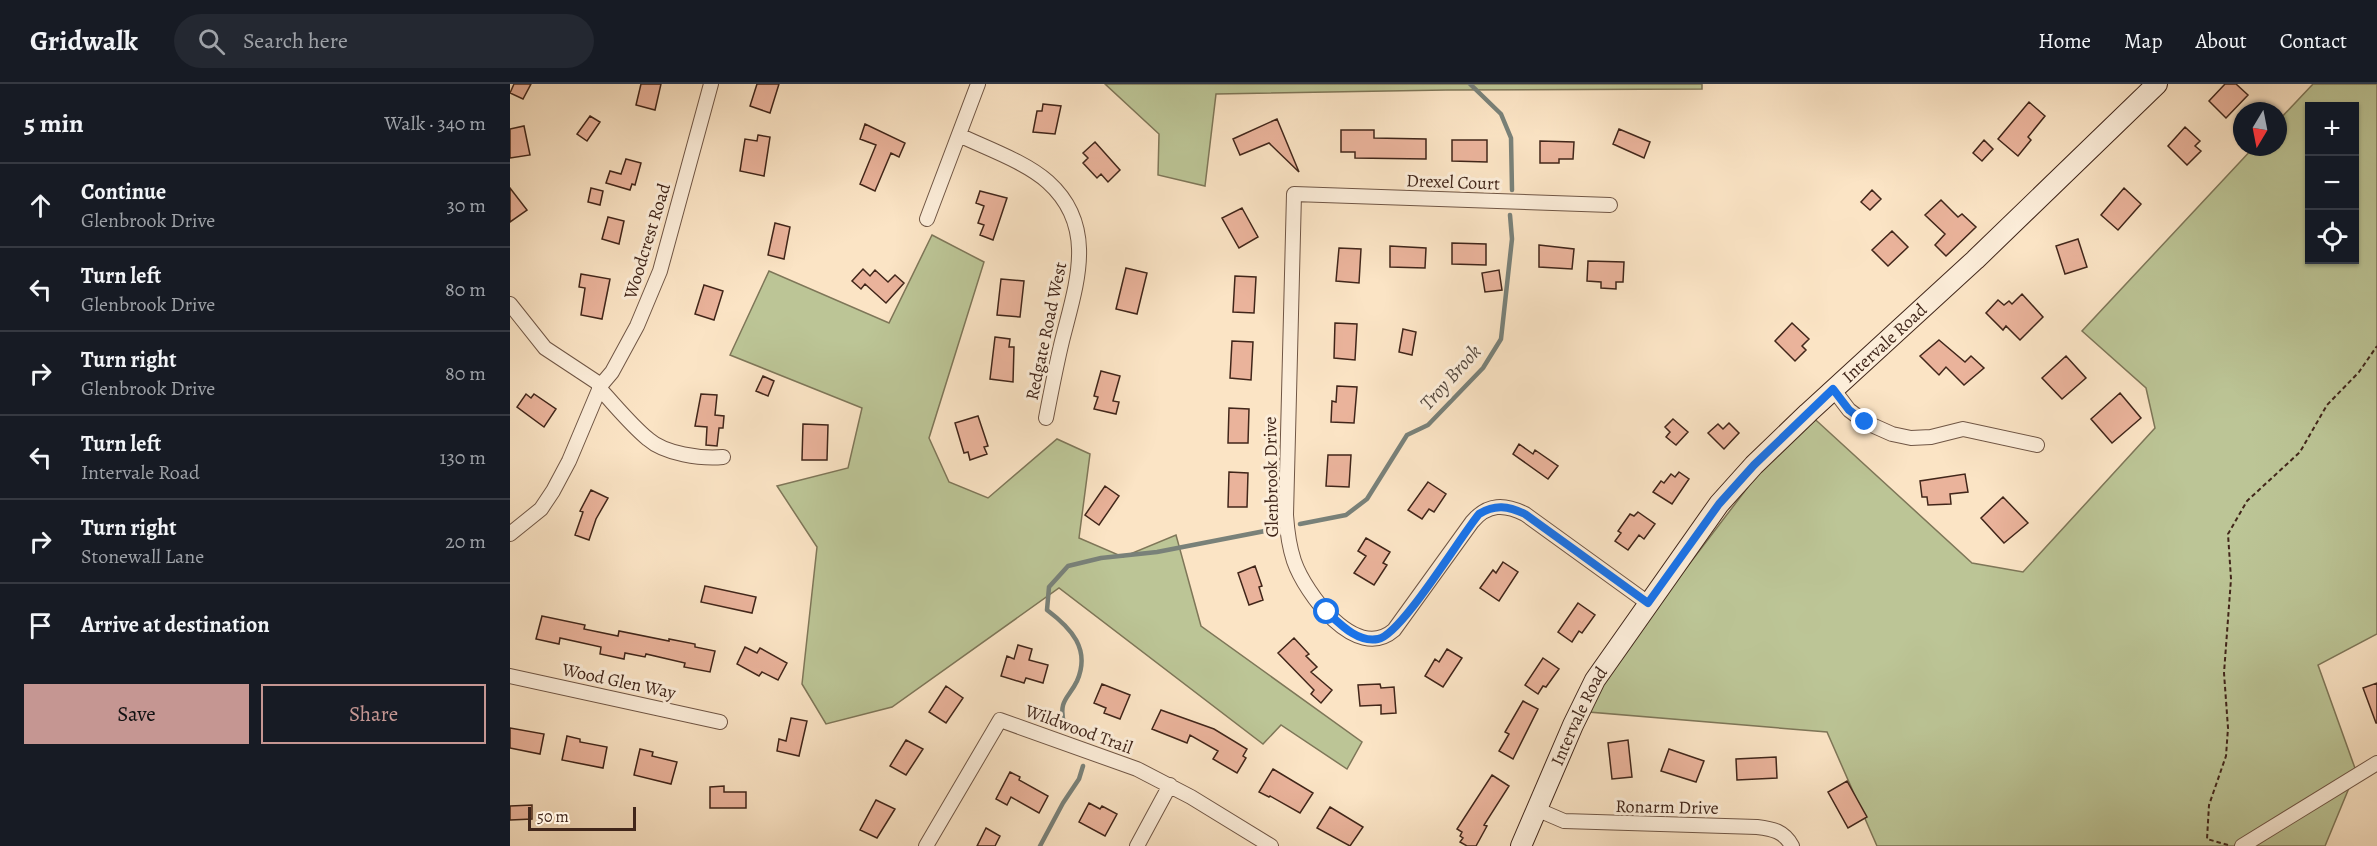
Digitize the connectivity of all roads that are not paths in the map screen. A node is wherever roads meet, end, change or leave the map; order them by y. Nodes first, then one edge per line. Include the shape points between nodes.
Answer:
1 (711, 84) edge
2 (978, 84) edge
3 (2157, 84) edge
4 (959, 135) junction
5 (1294, 194) joint
6 (1610, 205) dead end
7 (927, 219) dead end
8 (510, 304) edge
9 (600, 387) junction
10 (1833, 389) junction
11 (1046, 418) dead end
12 (2037, 446) dead end
13 (723, 457) dead end
14 (510, 534) edge
15 (1648, 603) junction
16 (510, 676) edge
17 (720, 722) dead end
18 (2377, 764) edge
19 (1170, 785) junction
20 (1536, 810) junction
21 (926, 846) edge
22 (1137, 846) edge
23 (1271, 846) edge
24 (1521, 846) edge
25 (1792, 846) edge
26 (2242, 846) edge

1 - 9 street, Woodcrest Road via 660,271 638,326
2 - 4 street
3 - 10 street, Intervale Road via 1976,260
4 - 7 street
4 - 11 street, Redgate Road West via 1049,183 1072,214 1078,233 1078,272
5 - 6 street, Drexel Court
5 - 15 street, Glenbrook Drive via 1286,515 1294,561 1314,597 1349,632 1367,639 1386,637 1479,514 1506,506 1525,514
8 - 9 street via 545,348
9 - 13 street via 650,441 678,453
9 - 14 street, Woodcrest Road via 553,491 541,509
10 - 12 street via 1849,410 1892,434 1931,437 1963,429
10 - 15 street, Intervale Road via 1719,504
15 - 20 street, Intervale Road via 1595,680
16 - 17 street, Wood Glen Way
18 - 26 street
19 - 21 street, Wildwood Trail via 1111,758 1000,720
19 - 22 street
19 - 23 street, Wildwood Trail
20 - 24 street, Intervale Road
20 - 25 street, Ronarm Drive via 1564,821 1776,829

